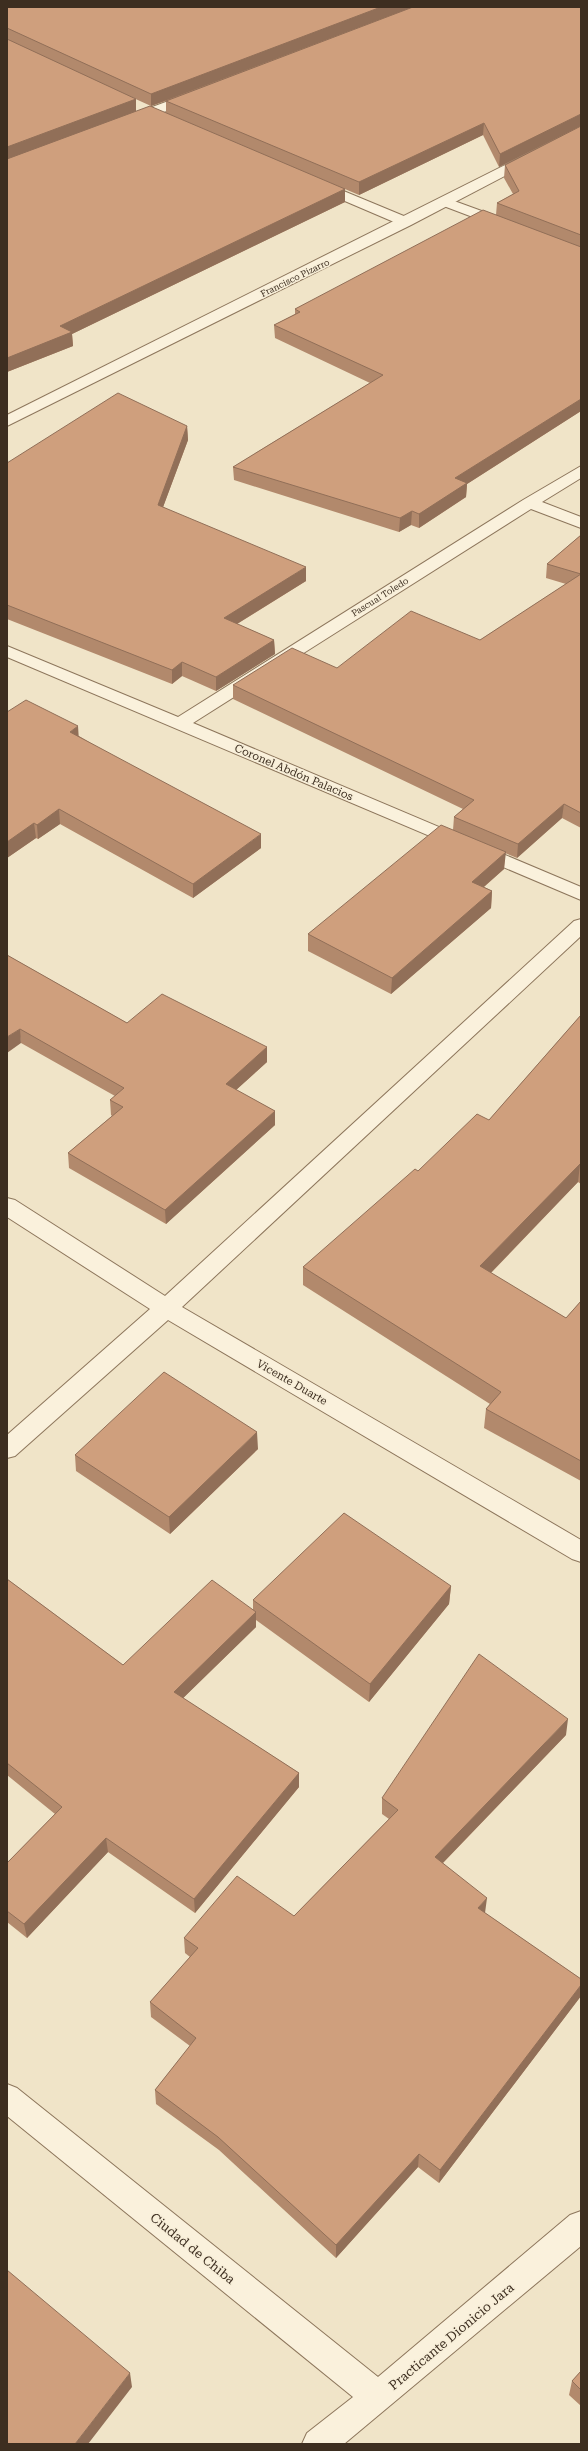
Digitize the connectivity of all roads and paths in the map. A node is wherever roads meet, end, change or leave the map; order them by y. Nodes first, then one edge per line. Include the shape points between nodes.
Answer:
1 (202, 93) edge
2 (136, 105) edge
3 (150, 112) junction
4 (165, 118) edge
5 (115, 126) edge
6 (581, 131) edge
7 (304, 178) edge
8 (446, 202) junction
9 (406, 222) junction
10 (517, 230) edge
11 (7, 421) edge
12 (581, 471) edge
13 (529, 504) junction
14 (581, 523) edge
15 (7, 651) edge
16 (179, 724) junction
17 (581, 894) edge
18 (581, 925) edge
19 (7, 1206) edge
20 (166, 1308) junction
21 (7, 1449) edge
22 (581, 1552) edge
23 (7, 2098) edge
24 (581, 2226) edge
25 (378, 2397) junction
26 (318, 2444) edge

1 - 3 street
2 - 3 street
3 - 4 street
3 - 5 street
6 - 8 street, Francisco Pizarro
7 - 9 street
8 - 9 street, Francisco Pizarro
8 - 10 street
9 - 11 street, Francisco Pizarro
12 - 13 street, Pascual Toledo
13 - 14 street
13 - 16 street, Pascual Toledo
15 - 16 street, Coronel Abdón Palacios
16 - 17 street, Coronel Abdón Palacios
18 - 20 street
19 - 20 street, Vicente Duarte
20 - 21 street
20 - 22 street, Vicente Duarte
23 - 25 street, Ciudad de Chiba
24 - 25 street, Practicante Dionicio Jara
25 - 26 street, Practicante Dionicio Jara

